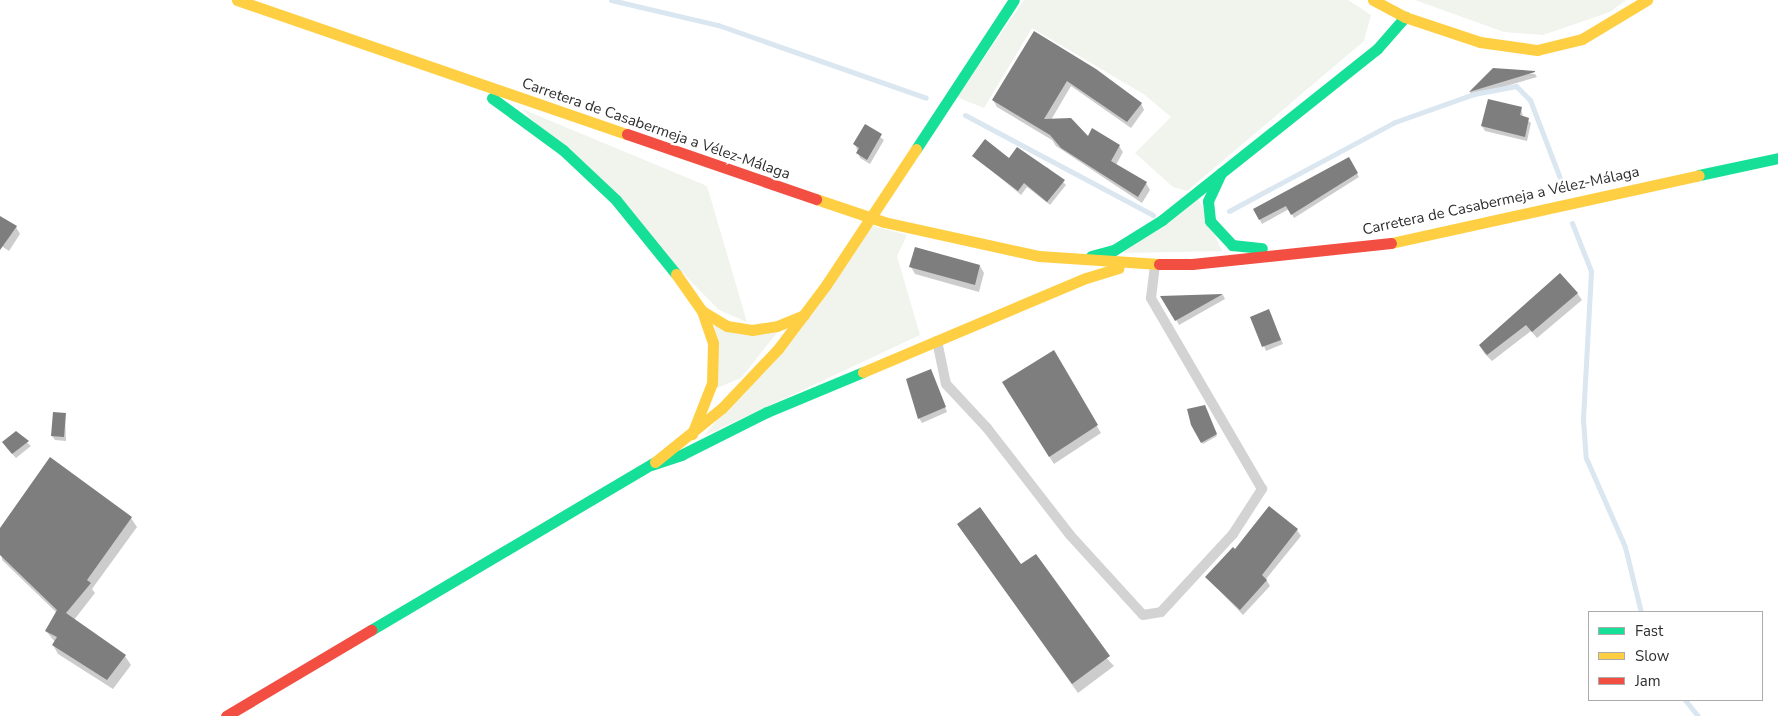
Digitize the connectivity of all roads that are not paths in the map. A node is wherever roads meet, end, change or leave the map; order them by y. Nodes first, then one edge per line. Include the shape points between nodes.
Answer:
1 (237, 0) edge
2 (1014, 0) edge
3 (1373, 0) edge
4 (1647, 0) edge
5 (1405, 17) junction
6 (466, 80) junction
7 (1778, 158) edge
8 (1223, 171) junction
9 (1333, 250) junction
10 (1072, 258) junction
11 (1139, 264) junction
12 (1155, 264) junction
13 (702, 310) junction
14 (804, 315) junction
15 (936, 340) junction
16 (692, 434) junction
17 (651, 465) junction
18 (226, 716) edge

1 - 6 main road, Carretera de Casabermeja a Vélez-Málaga
2 - 14 main road
3 - 5 main road
4 - 5 main road via 1582,39 1538,50 1480,42
5 - 8 main road via 1377,49
6 - 10 main road, Carretera de Casabermeja a Vélez-Málaga via 884,222 987,247
6 - 13 main road via 563,150 616,200 663,255
7 - 9 main road, Carretera de Casabermeja a Vélez-Málaga via 1385,244
8 - 9 main road via 1208,201 1210,221 1232,245
8 - 10 main road via 1162,220 1114,250
9 - 12 main road, Carretera de Casabermeja a Vélez-Málaga via 1192,264
10 - 11 main road, Carretera de Casabermeja a Vélez-Málaga
11 - 12 main road, Carretera de Casabermeja a Vélez-Málaga
11 - 15 main road via 1086,278
12 - 15 lane via 1151,298 1262,489 1233,534 1160,612 1143,616 1070,536 987,428 946,384
13 - 14 main road via 727,326 752,330 777,326
13 - 16 main road via 713,343 714,362 712,384
14 - 16 main road via 750,379
15 - 17 main road via 766,412 681,455
16 - 17 main road
17 - 18 main road

